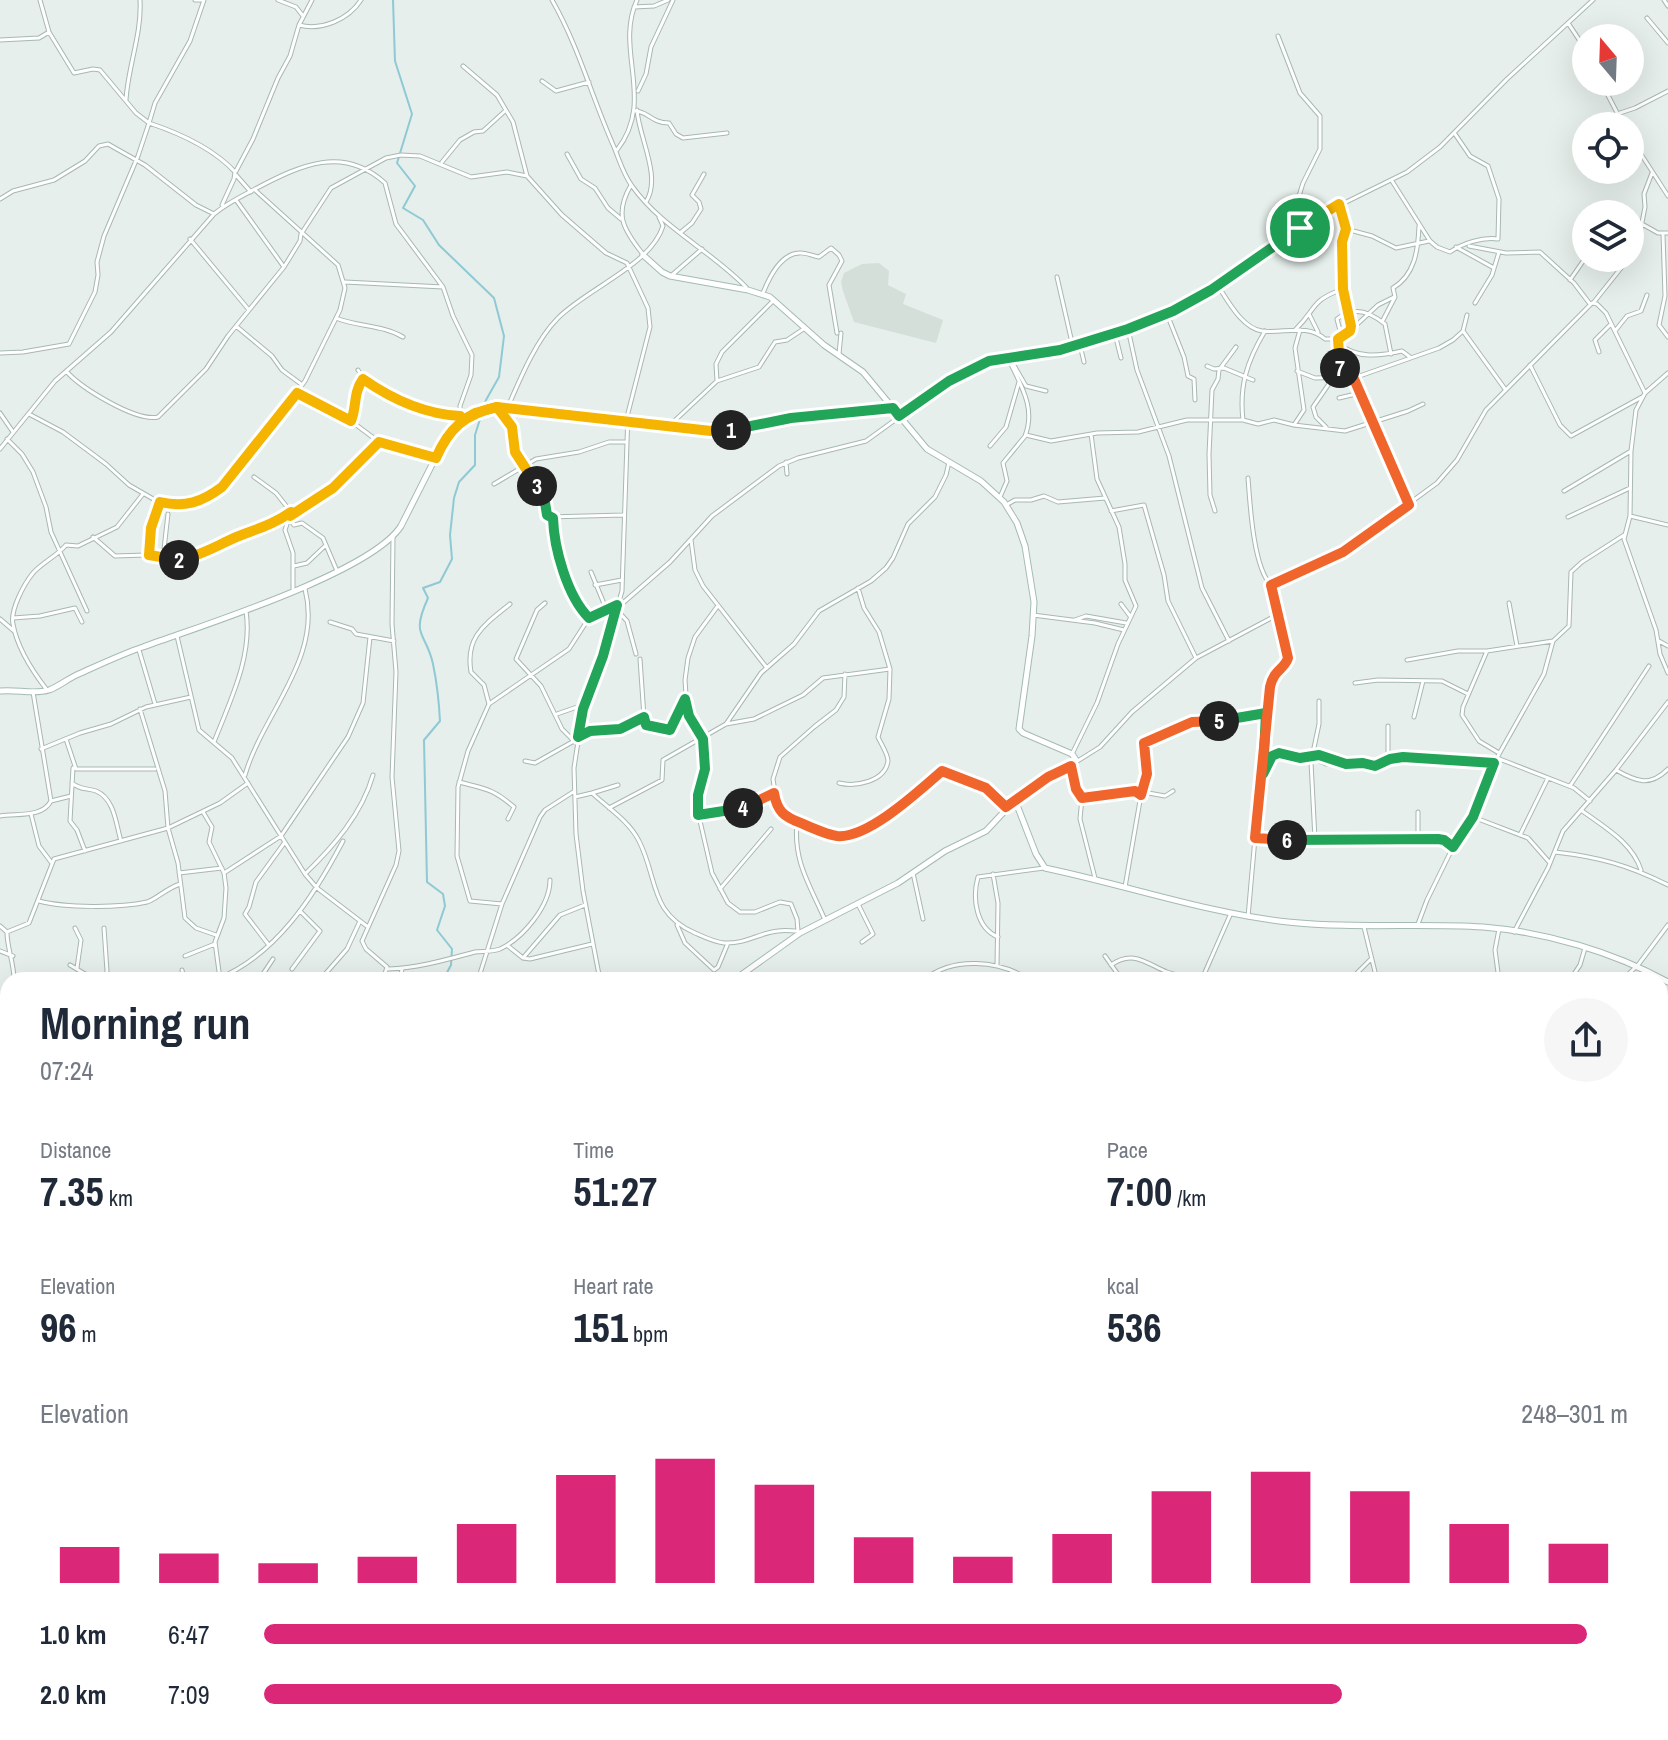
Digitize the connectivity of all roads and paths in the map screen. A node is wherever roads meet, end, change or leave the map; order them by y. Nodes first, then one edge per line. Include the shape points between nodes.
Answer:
1 (40, 0) edge
2 (140, 0) edge
3 (195, 0) edge
4 (278, 0) edge
5 (312, 0) edge
6 (361, 0) edge
7 (552, 0) edge
8 (637, 0) edge
9 (670, 0) edge
10 (1593, 0) edge
11 (1664, 0) edge
12 (1668, 6) edge
13 (634, 7) junction
14 (303, 16) junction
15 (1647, 18) dead end
16 (1568, 22) junction
17 (299, 25) junction
18 (1572, 28) edge
19 (49, 32) junction
20 (1278, 36) dead end
21 (0, 40) edge
22 (1668, 43) edge
23 (463, 66) dead end
24 (542, 81) dead end
25 (589, 82) junction
26 (1666, 92) edge
27 (636, 94) junction
28 (126, 100) junction
29 (1668, 100) edge
30 (505, 111) junction
31 (635, 111) junction
32 (1623, 112) edge
33 (149, 123) junction
34 (727, 133) dead end
35 (1455, 134) junction
36 (616, 151) junction
37 (567, 154) dead end
38 (137, 160) junction
39 (1644, 160) edge
40 (441, 164) junction
41 (366, 169) junction
42 (236, 173) junction
43 (1652, 173) junction
44 (704, 174) dead end
45 (527, 176) junction
46 (1392, 181) junction
47 (631, 185) junction
48 (253, 191) junction
49 (1668, 196) edge
50 (0, 199) edge
51 (236, 200) junction
52 (646, 202) junction
53 (1339, 204) junction
54 (220, 208) junction
55 (1644, 213) edge
56 (214, 214) junction
57 (659, 216) junction
58 (621, 219) junction
59 (1419, 224) junction
60 (1644, 225) edge
61 (1300, 228) junction
62 (1346, 229) junction
63 (680, 233) junction
64 (301, 234) junction
65 (1665, 234) edge
66 (190, 239) junction
67 (1430, 241) junction
68 (1418, 244) junction
69 (1467, 244) junction
70 (1456, 247) junction
71 (702, 249) junction
72 (1499, 252) junction
73 (643, 255) junction
74 (629, 266) junction
75 (284, 267) junction
76 (1494, 268) junction
77 (1576, 272) edge
78 (1618, 272) edge
79 (670, 276) junction
80 (1057, 277) dead end
81 (1570, 280) junction
82 (345, 282) junction
83 (1218, 286) junction
84 (443, 287) junction
85 (1343, 289) junction
86 (748, 290) junction
87 (763, 293) junction
88 (1647, 295) dead end
89 (1395, 297) junction
90 (774, 300) junction
91 (1475, 303) dead end
92 (1592, 303) junction
93 (249, 311) junction
94 (1349, 312) junction
95 (1167, 314) junction
96 (1309, 314) junction
97 (1370, 314) junction
98 (1467, 315) dead end
99 (336, 318) junction
100 (1382, 322) junction
101 (1611, 323) junction
102 (236, 326) junction
103 (805, 328) junction
104 (1128, 329) junction
105 (1298, 330) junction
106 (1265, 331) junction
107 (1350, 331) junction
108 (1463, 331) junction
109 (1615, 331) junction
110 (1115, 333) junction
111 (1319, 334) junction
112 (403, 337) dead end
113 (1668, 337) edge
114 (1339, 340) junction
115 (1080, 345) junction
116 (1073, 347) junction
117 (1236, 347) dead end
118 (1599, 352) dead end
119 (0, 353) edge
120 (839, 354) junction
121 (1391, 354) junction
122 (1121, 358) dead end
123 (1339, 358) junction
124 (1411, 358) junction
125 (1008, 359) junction
126 (1329, 360) dead end
127 (1084, 362) dead end
128 (1530, 365) junction
129 (1207, 366) dead end
130 (1220, 368) junction
131 (358, 370) dead end
132 (66, 371) junction
133 (1297, 371) junction
134 (1668, 373) edge
135 (1244, 376) junction
136 (1334, 378) junction
137 (1353, 378) junction
138 (363, 379) junction
139 (1253, 380) dead end
140 (717, 381) junction
141 (1019, 382) junction
142 (302, 384) junction
143 (1505, 389) junction
144 (1046, 391) dead end
145 (297, 393) junction
146 (1360, 393) junction
147 (1644, 395) junction
148 (1339, 398) dead end
149 (1195, 400) dead end
150 (1423, 404) dead end
151 (497, 407) junction
152 (893, 408) junction
153 (507, 409) junction
154 (0, 413) edge
155 (29, 414) junction
156 (899, 416) junction
157 (460, 418) junction
158 (1243, 420) junction
159 (351, 421) junction
160 (628, 421) junction
161 (1209, 422) junction
162 (1372, 423) junction
163 (670, 425) junction
164 (1294, 425) junction
165 (1158, 426) junction
166 (1329, 429) junction
167 (13, 432) junction
168 (1091, 434) junction
169 (1025, 436) junction
170 (7, 439) junction
171 (379, 442) junction
172 (627, 442) junction
173 (990, 446) dead end
174 (0, 449) edge
175 (1631, 451) junction
176 (436, 458) junction
177 (786, 462) junction
178 (949, 462) junction
179 (523, 466) junction
180 (787, 474) dead end
181 (254, 477) dead end
182 (1248, 478) dead end
183 (494, 484) dead end
184 (1630, 488) junction
185 (1564, 491) dead end
186 (143, 494) junction
187 (1000, 497) junction
188 (1105, 498) junction
189 (160, 502) junction
190 (1006, 505) junction
191 (1409, 505) junction
192 (1111, 511) junction
193 (1215, 511) dead end
194 (168, 514) dead end
195 (290, 515) junction
196 (624, 515) junction
197 (1630, 516) junction
198 (1568, 517) dead end
199 (553, 518) junction
200 (1668, 525) edge
201 (1624, 535) junction
202 (93, 537) junction
203 (393, 537) junction
204 (691, 539) junction
205 (326, 545) junction
206 (61, 551) junction
207 (149, 555) junction
208 (163, 558) junction
209 (294, 566) junction
210 (337, 571) junction
211 (591, 572) dead end
212 (623, 580) junction
213 (304, 585) junction
214 (595, 585) junction
215 (1271, 585) junction
216 (858, 588) junction
217 (293, 589) junction
218 (545, 603) dead end
219 (1509, 603) dead end
220 (510, 604) dead end
221 (1121, 604) dead end
222 (617, 607) junction
223 (717, 607) junction
224 (245, 609) junction
225 (87, 611) dead end
226 (607, 611) junction
227 (1278, 614) junction
228 (1033, 615) junction
229 (1130, 616) junction
230 (13, 618) junction
231 (589, 618) junction
232 (0, 619) edge
233 (1071, 621) junction
234 (82, 622) dead end
235 (330, 622) dead end
236 (1126, 623) junction
237 (1124, 630) junction
238 (16, 634) junction
239 (177, 636) junction
240 (370, 637) junction
241 (394, 641) junction
242 (1229, 641) junction
243 (1553, 641) junction
244 (1659, 641) junction
245 (1517, 646) junction
246 (1668, 646) edge
247 (139, 648) junction
248 (1487, 651) junction
249 (636, 654) dead end
250 (1196, 658) junction
251 (640, 659) dead end
252 (1407, 660) dead end
253 (1649, 666) dead end
254 (767, 668) junction
255 (890, 669) junction
256 (1668, 673) edge
257 (845, 674) junction
258 (530, 677) junction
259 (1423, 681) junction
260 (1355, 683) dead end
261 (47, 690) junction
262 (0, 691) edge
263 (33, 692) junction
264 (1468, 694) junction
265 (191, 697) junction
266 (685, 699) junction
267 (1319, 701) dead end
268 (1668, 702) edge
269 (155, 704) junction
270 (489, 704) junction
271 (140, 709) junction
272 (583, 709) junction
273 (555, 713) junction
274 (1266, 713) junction
275 (644, 717) junction
276 (1414, 717) dead end
277 (726, 724) junction
278 (1388, 726) dead end
279 (66, 739) junction
280 (703, 739) junction
281 (576, 740) junction
282 (214, 742) junction
283 (41, 749) junction
284 (1500, 753) junction
285 (1072, 754) junction
286 (1312, 756) junction
287 (1388, 760) junction
288 (1495, 760) junction
289 (525, 761) dead end
290 (1073, 764) junction
291 (1326, 764) dead end
292 (73, 768) junction
293 (157, 769) junction
294 (1668, 769) edge
295 (1616, 770) junction
296 (1263, 774) junction
297 (373, 775) dead end
298 (245, 777) junction
299 (1548, 778) junction
300 (459, 782) junction
301 (72, 783) junction
302 (248, 783) junction
303 (839, 783) dead end
304 (618, 785) dead end
305 (1570, 786) junction
306 (1173, 791) dead end
307 (592, 793) junction
308 (774, 793) junction
309 (1142, 793) junction
310 (575, 794) junction
311 (71, 795) junction
312 (1082, 798) junction
313 (1015, 800) junction
314 (51, 801) junction
315 (1590, 801) junction
316 (1006, 807) junction
317 (609, 808) junction
318 (1581, 810) junction
319 (203, 812) junction
320 (1418, 812) dead end
321 (31, 814) junction
322 (698, 815) junction
323 (0, 816) edge
324 (1473, 817) junction
325 (508, 819) dead end
326 (797, 822) junction
327 (168, 828) junction
328 (771, 829) dead end
329 (1520, 835) junction
330 (281, 836) junction
331 (1255, 838) junction
332 (1315, 839) junction
333 (1418, 840) junction
334 (343, 841) dead end
335 (121, 842) junction
336 (285, 842) junction
337 (1453, 847) junction
338 (85, 851) junction
339 (1555, 852) junction
340 (51, 862) junction
341 (1550, 863) junction
342 (1045, 868) junction
343 (1641, 870) junction
344 (223, 871) junction
345 (179, 873) junction
346 (913, 873) junction
347 (305, 874) junction
348 (993, 874) junction
349 (1096, 879) junction
350 (550, 880) dead end
351 (180, 884) junction
352 (1668, 885) edge
353 (1125, 887) junction
354 (317, 888) junction
355 (720, 889) junction
356 (39, 901) junction
357 (502, 904) junction
358 (858, 904) junction
359 (585, 905) junction
360 (300, 911) junction
361 (1231, 913) junction
362 (1248, 917) junction
363 (923, 919) dead end
364 (825, 920) junction
365 (360, 921) junction
366 (675, 921) junction
367 (1668, 925) edge
368 (0, 926) edge
369 (368, 927) junction
370 (1364, 927) junction
371 (1418, 927) junction
372 (75, 928) dead end
373 (104, 928) dead end
374 (1499, 929) junction
375 (800, 931) junction
376 (7, 932) junction
377 (1514, 932) junction
378 (216, 935) junction
379 (998, 937) junction
380 (862, 942) dead end
381 (728, 943) junction
382 (215, 944) junction
383 (268, 944) junction
384 (592, 944) junction
385 (504, 946) junction
386 (1585, 948) junction
387 (487, 950) junction
388 (0, 951) edge
389 (13, 956) junction
390 (185, 956) dead end
391 (1105, 956) dead end
392 (523, 958) junction
393 (273, 959) dead end
394 (1371, 959) junction
395 (70, 965) dead end
396 (1111, 965) junction
397 (1638, 965) junction
398 (997, 967) junction
399 (77, 968) junction
400 (292, 969) dead end
401 (388, 969) junction
402 (402, 969) junction
403 (14, 972) edge
404 (83, 972) edge
405 (107, 972) edge
406 (217, 972) edge
407 (232, 972) edge
408 (264, 972) edge
409 (328, 972) edge
410 (387, 972) edge
411 (401, 972) edge
412 (480, 972) edge
413 (598, 972) edge
414 (745, 972) edge
415 (934, 972) edge
416 (1010, 972) edge
417 (1116, 972) edge
418 (1166, 972) edge
419 (1205, 972) edge
420 (1358, 972) edge
421 (1375, 972) edge
422 (1498, 972) edge
423 (1575, 972) edge
424 (1631, 972) edge
425 (1650, 972) edge

1 - 19 street
2 - 28 street via 141,27
3 - 33 street via 204,0 193,33
4 - 14 street
5 - 14 street
6 - 17 street via 347,16 321,26
7 - 25 street
8 - 13 street
9 - 13 street
9 - 27 street
10 - 16 street
11 - 12 street
13 - 27 street via 629,49
14 - 17 street
15 - 22 street
16 - 18 street
16 - 35 street
17 - 42 street
19 - 21 street via 39,38
19 - 28 street via 74,73 100,70
20 - 61 street via 1300,93 1320,116 1320,149 1300,189
23 - 30 street via 497,95
24 - 25 street via 556,91
25 - 36 street
26 - 29 street
26 - 32 street
27 - 31 street
28 - 33 street
30 - 40 street via 483,131 460,140
30 - 45 street via 514,124
31 - 34 street via 669,123 683,138
31 - 36 street
31 - 52 street via 652,188
33 - 38 street
33 - 42 street via 196,143
35 - 46 street
35 - 69 street via 1470,156 1488,166 1499,199 1498,239
36 - 47 street
37 - 58 street via 581,179
38 - 50 street via 103,144 63,175
38 - 56 street
38 - 119 street via 104,236 95,292 69,344
39 - 43 street
40 - 41 street via 401,155
40 - 45 street via 471,177 507,172
41 - 48 street via 348,162 317,163
41 - 64 street via 328,191
41 - 84 street via 385,183 396,224
42 - 48 street
42 - 54 street
43 - 49 street
43 - 55 street
44 - 63 street via 692,195 701,209
45 - 74 street via 562,215
46 - 53 street
46 - 59 street
47 - 52 street
47 - 58 street
48 - 51 street
48 - 64 street
51 - 54 street
51 - 75 street
52 - 57 street
53 - 61 street
53 - 62 street
54 - 56 street
56 - 66 street
57 - 63 street
57 - 73 street via 660,234
58 - 73 street
59 - 67 street
59 - 68 street
60 - 65 street
61 - 83 street
62 - 68 street via 1396,248
62 - 85 street
63 - 71 street
64 - 75 street
64 - 82 street via 338,265
65 - 113 street via 1665,296 1659,325
66 - 93 street
66 - 132 street via 118,324
67 - 68 street
67 - 70 street via 1449,252
68 - 89 street via 1409,274 1393,288
69 - 70 street
69 - 72 street
70 - 76 street
71 - 79 street
71 - 86 street
72 - 76 street
72 - 81 street via 1540,252
73 - 74 street
73 - 79 street
74 - 153 street via 556,320
74 - 160 street via 650,321
75 - 93 street
76 - 91 street
77 - 81 street
78 - 92 street
79 - 86 street
80 - 116 street
81 - 92 street
82 - 84 street
82 - 99 street
83 - 95 street
83 - 106 street via 1242,319
84 - 157 street via 473,361
85 - 94 street
85 - 96 street via 1318,300
86 - 87 street
87 - 90 street
87 - 120 street via 787,257 819,257 831,248 842,261 829,285
88 - 109 street via 1641,311 1627,316
89 - 97 street
89 - 100 street
90 - 103 street
90 - 140 street via 722,352
92 - 101 street
92 - 128 street
93 - 102 street
94 - 97 street
94 - 107 street
94 - 114 street via 1337,319
95 - 104 street
95 - 149 street via 1188,376 1194,379
96 - 105 street
96 - 111 street
97 - 100 street
97 - 107 street
98 - 108 street
99 - 112 street via 361,327 387,328
99 - 142 street
100 - 121 street
101 - 109 street
101 - 118 street via 1595,340
102 - 132 street via 206,369 155,418 88,390
102 - 142 street
103 - 120 street
103 - 140 street via 775,342 759,367
104 - 110 street
104 - 165 street
105 - 106 street
105 - 111 street
105 - 133 street
106 - 135 street
107 - 114 street
108 - 124 street via 1447,344
108 - 143 street
109 - 147 street
110 - 115 street
110 - 122 street
111 - 114 street
114 - 121 street via 1348,351
114 - 123 street
115 - 116 street
115 - 127 street
116 - 125 street
117 - 130 street
120 - 152 street via 863,372
121 - 124 street via 1402,351
123 - 126 street
123 - 136 street via 1340,371
124 - 137 street
125 - 141 street
125 - 144 street via 1026,386
125 - 156 street via 989,361 949,381
128 - 143 street
128 - 147 street via 1560,425 1571,436
129 - 130 street
130 - 135 street
130 - 161 street
131 - 138 street
132 - 155 street
133 - 136 street via 1312,378
133 - 164 street via 1304,410
134 - 147 street
135 - 139 street
135 - 158 street
136 - 137 street
136 - 166 street via 1313,407
137 - 146 street
138 - 157 street via 426,412
138 - 159 street via 355,392 357,408
140 - 163 street
141 - 169 street via 1031,418
141 - 173 street via 1006,427
142 - 145 street
143 - 191 street via 1477,422 1447,473
145 - 159 street
145 - 189 street via 211,496 192,504
146 - 148 street
146 - 162 street
147 - 175 street via 1634,420
150 - 162 street
151 - 153 street
151 - 157 street
151 - 179 street via 512,427
152 - 156 street
152 - 163 street via 727,430
153 - 160 street
154 - 167 street
155 - 167 street
155 - 186 street via 63,432
156 - 177 street via 860,444
156 - 178 street via 924,446
157 - 176 street
158 - 161 street
158 - 164 street
159 - 171 street
160 - 163 street
160 - 172 street
161 - 165 street
161 - 193 street
162 - 166 street via 1345,431
162 - 191 street
164 - 166 street
165 - 168 street
165 - 242 street via 1202,588
167 - 170 street
168 - 169 street via 1051,441
168 - 188 street
169 - 187 street via 1003,463 1007,481
170 - 174 street
170 - 206 street via 33,472
171 - 176 street
171 - 195 street via 333,488
172 - 179 street via 609,442
172 - 196 street
175 - 184 street
175 - 185 street
176 - 203 street
177 - 180 street
177 - 204 street via 727,503
178 - 187 street
178 - 216 street via 935,497 908,524 893,558
179 - 183 street
179 - 199 street
181 - 195 street via 276,493
182 - 215 street via 1261,566
184 - 197 street
184 - 198 street
186 - 189 street
186 - 202 street via 117,527
187 - 190 street
188 - 190 street via 1058,502 1044,496
188 - 192 street
189 - 207 street
190 - 228 street via 1025,546
191 - 215 street via 1343,552
192 - 229 street via 1135,605
192 - 250 street via 1144,505 1168,601
194 - 208 street
195 - 205 street via 294,525 302,523
195 - 208 street via 187,559
195 - 209 street via 285,530
196 - 199 street
196 - 212 street
197 - 200 street
197 - 201 street
199 - 231 street via 564,573
201 - 243 street via 1573,569 1570,622
201 - 244 street
202 - 206 street
202 - 207 street via 115,556
203 - 210 street
203 - 241 street
204 - 222 street
204 - 223 street via 695,570
205 - 209 street via 310,561
205 - 210 street
206 - 225 street
206 - 230 street via 31,576
207 - 208 street
209 - 217 street
210 - 213 street
211 - 214 street
212 - 214 street
212 - 222 street
213 - 217 street
213 - 298 street via 309,619 300,664
214 - 226 street
215 - 227 street
216 - 254 street via 821,608 794,644
216 - 255 street
217 - 224 street
218 - 258 street via 515,656
219 - 245 street
220 - 270 street via 470,647 471,672 484,685
221 - 229 street
222 - 226 street
222 - 249 street via 627,621
222 - 272 street
223 - 254 street
223 - 266 street via 689,653
224 - 239 street
224 - 282 street via 241,669
226 - 231 street
227 - 242 street
227 - 274 street via 1288,658 1273,675
228 - 233 street
228 - 285 street via 1019,729
229 - 236 street
230 - 234 street via 75,608
230 - 238 street
231 - 258 street via 571,647
232 - 238 street
233 - 236 street via 1086,616
233 - 237 street
235 - 240 street
236 - 237 street
237 - 285 street
238 - 261 street
239 - 247 street
239 - 265 street
240 - 241 street
240 - 330 street via 360,715
241 - 369 street via 392,777 399,851
242 - 250 street
243 - 245 street
243 - 284 street via 1544,674
244 - 246 street
244 - 256 street
245 - 248 street
247 - 261 street
247 - 269 street
248 - 252 street
248 - 264 street
250 - 290 street via 1100,747
251 - 275 street
253 - 305 street
254 - 277 street
255 - 257 street
255 - 303 street via 889,699 878,737 886,766 868,781
257 - 277 street via 820,679 803,695 754,719
257 - 308 street via 844,697 836,710 780,757
258 - 270 street
258 - 273 street
259 - 260 street
259 - 264 street via 1447,682
259 - 276 street
261 - 263 street
262 - 263 street
263 - 283 street
264 - 284 street via 1463,720 1479,741
265 - 269 street
265 - 282 street via 199,730
266 - 275 street via 670,730 646,725
266 - 280 street
267 - 286 street
268 - 295 street
269 - 271 street
270 - 300 street
271 - 279 street
271 - 293 street
272 - 273 street
272 - 281 street
273 - 281 street via 564,732
274 - 296 street
274 - 309 street via 1195,721 1147,742
275 - 281 street via 620,729 590,731
277 - 280 street
278 - 287 street
279 - 283 street
279 - 292 street
280 - 317 street via 663,760 662,780
280 - 322 street
281 - 289 street via 535,763
281 - 310 street
282 - 298 street
283 - 314 street
284 - 288 street
285 - 290 street
286 - 287 street via 1375,766
286 - 291 street
286 - 296 street via 1275,753
286 - 332 street
287 - 288 street
288 - 299 street
288 - 324 street
290 - 312 street
290 - 313 street
292 - 293 street
292 - 301 street
293 - 327 street via 167,797
294 - 295 street via 1645,781
295 - 315 street
296 - 331 street
297 - 347 street via 351,822
298 - 302 street
299 - 305 street
299 - 329 street
300 - 325 street via 497,794 514,807
300 - 357 street via 456,849 469,899
301 - 311 street
301 - 335 street via 103,797 114,812
302 - 319 street
302 - 330 street
304 - 307 street
305 - 315 street
306 - 309 street via 1165,796
307 - 310 street
307 - 317 street
308 - 322 street via 737,810
308 - 326 street via 779,810
309 - 312 street
309 - 353 street
310 - 357 street via 542,813
310 - 359 street
311 - 314 street
311 - 338 street via 70,821
312 - 349 street via 1079,814
313 - 316 street
313 - 342 street
314 - 321 street via 47,809
315 - 318 street
316 - 326 street via 986,788 945,771 896,810 850,834 835,835
316 - 346 street via 986,831
317 - 366 street via 637,838 660,901
318 - 339 street via 1563,831
318 - 343 street via 1619,838
319 - 327 street
319 - 344 street
320 - 333 street
321 - 323 street
321 - 340 street via 39,846
322 - 355 street
324 - 329 street
324 - 337 street
326 - 364 street via 799,862
327 - 335 street
327 - 345 street
328 - 355 street
329 - 341 street
330 - 336 street
330 - 344 street
331 - 332 street
331 - 362 street
332 - 333 street
333 - 337 street via 1444,840
334 - 354 street
335 - 338 street
336 - 347 street
336 - 383 street via 256,882 245,914
337 - 371 street
338 - 340 street
339 - 341 street
339 - 343 street
340 - 356 street
341 - 377 street
342 - 348 street
342 - 349 street
343 - 352 street
344 - 345 street
344 - 378 street via 226,904
345 - 351 street
346 - 358 street
346 - 363 street
347 - 354 street
348 - 379 street
348 - 379 street via 977,878 977,908 982,924
349 - 353 street
350 - 385 street via 550,893 539,910
351 - 356 street via 148,902 62,906
351 - 378 street via 188,923
353 - 361 street
354 - 360 street
354 - 365 street
355 - 375 street via 731,906 745,913 789,903
356 - 376 street via 28,925
357 - 387 street
358 - 364 street
358 - 380 street via 873,934
359 - 384 street
359 - 392 street via 553,921
360 - 383 street
360 - 400 street via 320,931
361 - 362 street
361 - 419 street
362 - 370 street
364 - 375 street
365 - 369 street
365 - 409 street via 347,949
366 - 381 street
366 - 381 street via 685,943 714,970
367 - 397 street
368 - 376 street
369 - 401 street via 363,944
370 - 371 street
370 - 394 street
371 - 374 street
372 - 399 street via 81,940
373 - 405 street
374 - 377 street
374 - 422 street
375 - 381 street
375 - 414 street
376 - 389 street
377 - 386 street
378 - 382 street
379 - 398 street
382 - 390 street
382 - 406 street
383 - 407 street
384 - 392 street
384 - 413 street
385 - 387 street
385 - 392 street
386 - 397 street
386 - 423 street
387 - 402 street
387 - 412 street
388 - 389 street
389 - 403 street
391 - 396 street
393 - 408 street
394 - 420 street
394 - 421 street
395 - 399 street
396 - 417 street
396 - 418 street via 1133,957
397 - 424 street
397 - 425 street
398 - 415 street via 982,963
398 - 416 street
399 - 404 street
401 - 402 street
401 - 410 street
402 - 411 street

